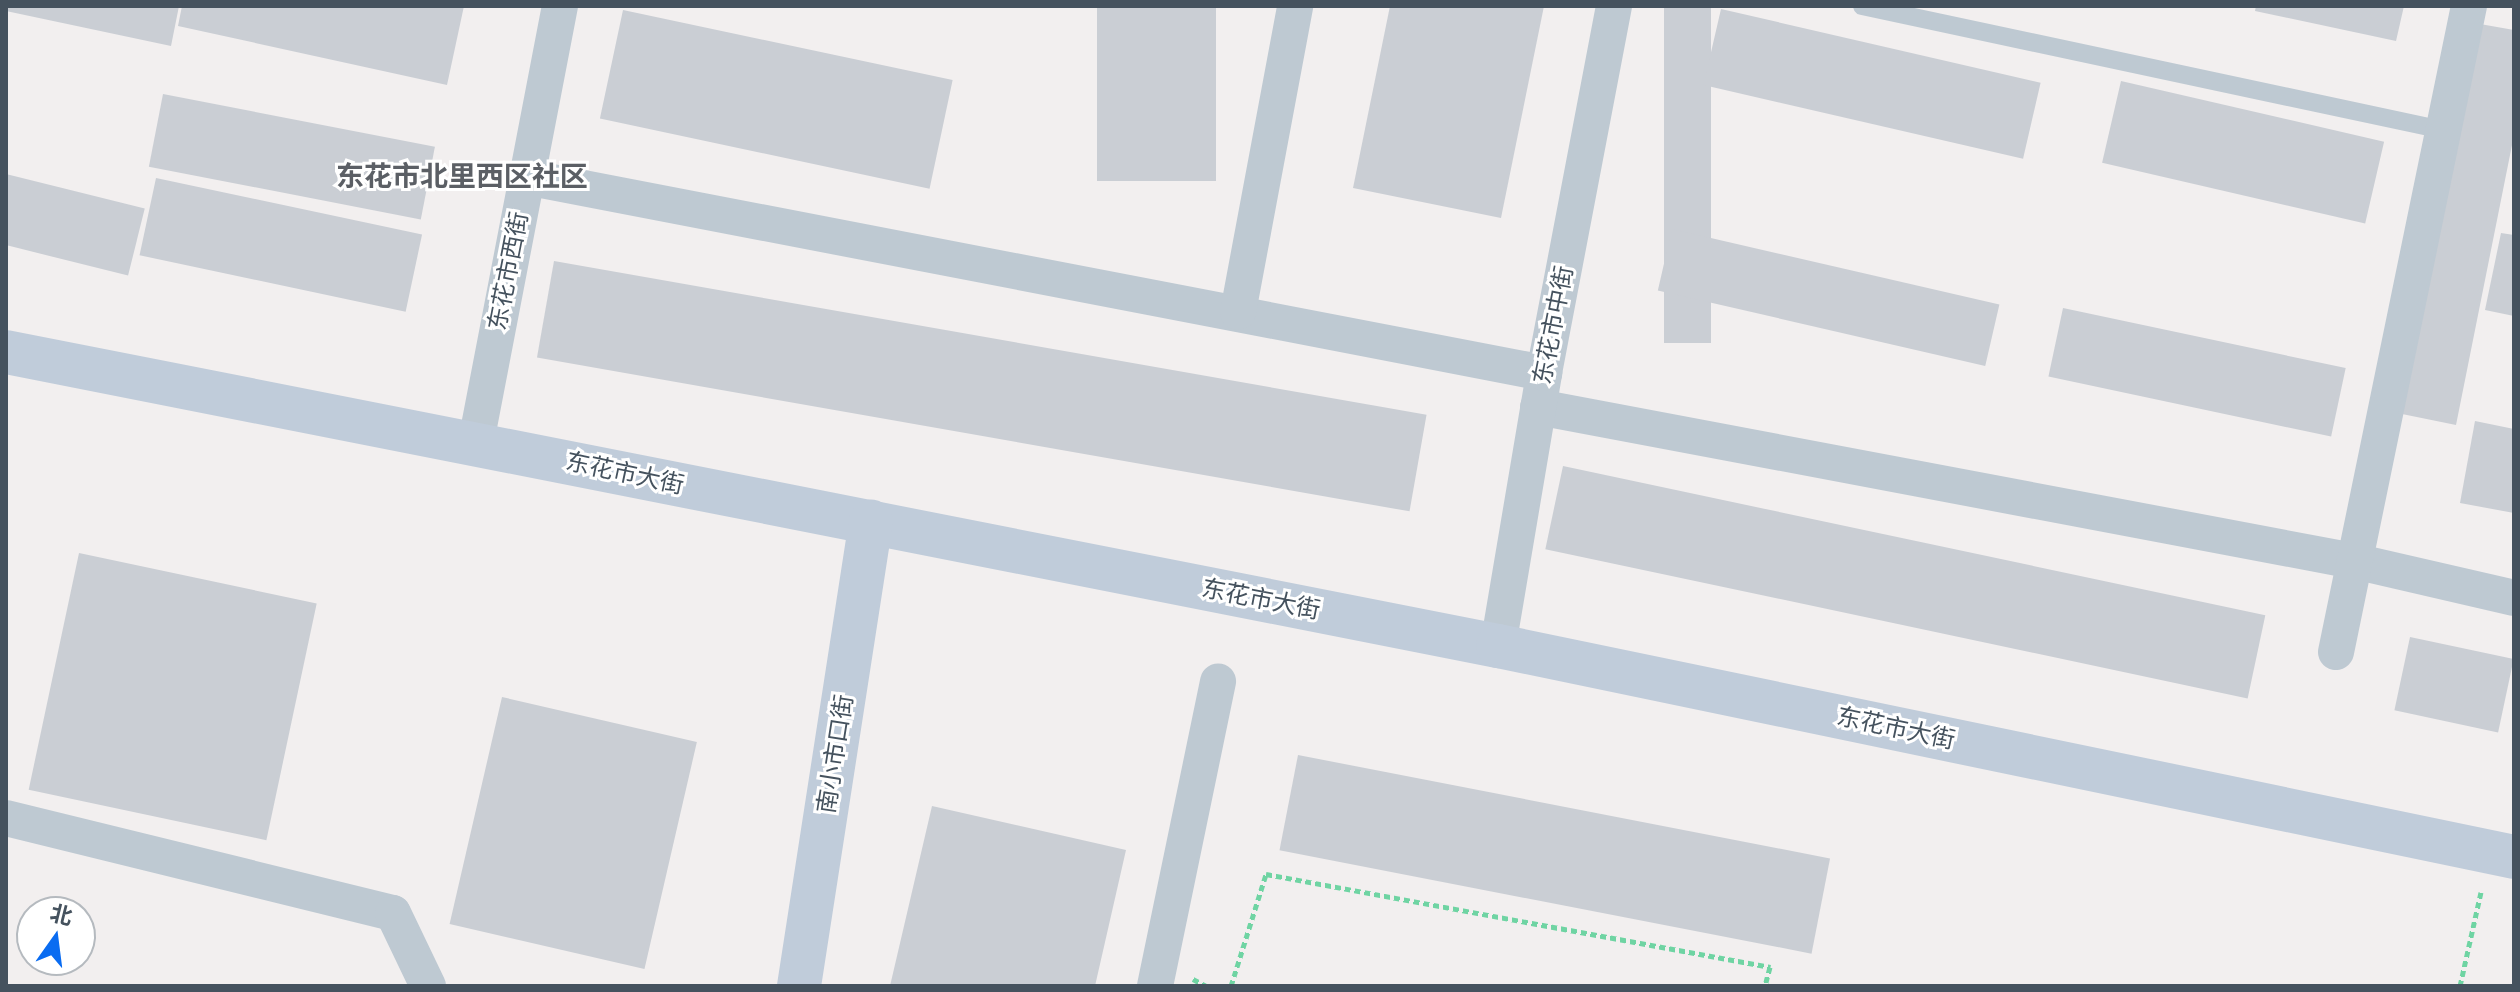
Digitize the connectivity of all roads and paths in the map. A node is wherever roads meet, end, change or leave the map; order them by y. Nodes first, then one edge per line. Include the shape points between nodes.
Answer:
1 (560, 6) edge
2 (1295, 6) edge
3 (1614, 6) edge
4 (1862, 6) edge
5 (2469, 6) edge
6 (2443, 130) junction
7 (526, 177) junction
8 (1238, 312) junction
9 (6, 352) edge
10 (1541, 390) junction
11 (476, 442) junction
12 (871, 522) junction
13 (2354, 561) junction
14 (2514, 598) edge
15 (1498, 646) junction
16 (2336, 652) dead end
17 (1218, 681) dead end
18 (6, 818) edge
19 (2502, 855) edge
20 (428, 986) edge
21 (799, 986) edge
22 (1155, 986) edge
23 (1231, 986) edge
24 (1765, 986) edge
25 (2460, 986) edge

1 - 7 street, 东花市西街
2 - 8 street
3 - 10 street, 东花市中街
4 - 6 lane
5 - 6 street
6 - 13 street
7 - 8 street
7 - 11 street, 东花市西街
8 - 10 street
9 - 11 street, 东花市大街
10 - 13 street
10 - 15 street, 东花市中街
11 - 12 street, 东花市大街
12 - 15 street, 东花市大街
12 - 21 street, 南小市口街
13 - 14 street
13 - 16 street
15 - 19 street, 东花市大街
17 - 22 street
18 - 20 street via 393,913
19 - 25 path
23 - 24 path via 1266,874 1770,967

